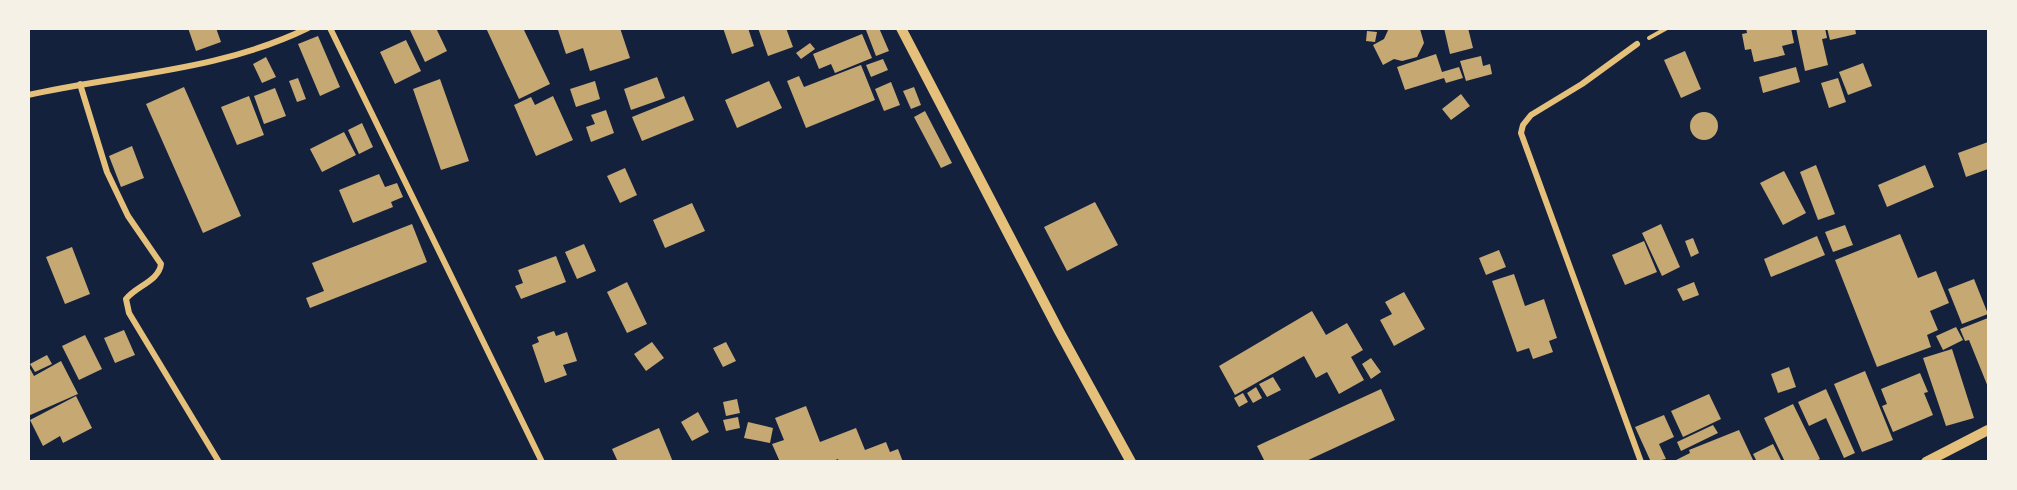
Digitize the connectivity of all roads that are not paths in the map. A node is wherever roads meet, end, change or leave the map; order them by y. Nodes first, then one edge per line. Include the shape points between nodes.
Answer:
1 (308, 28) edge
2 (330, 28) edge
3 (901, 28) edge
4 (1637, 44) road end
5 (80, 84) junction
6 (28, 95) edge
7 (1989, 430) edge
8 (219, 462) edge
9 (542, 462) edge
10 (1131, 462) edge
11 (1641, 462) edge
12 (1926, 462) edge

1 - 5 street via 249,52 194,66
2 - 9 street
3 - 10 street
4 - 11 street via 1531,115 1521,133
5 - 6 street
5 - 8 street via 107,172 128,216 161,264 155,278 126,298 129,313
7 - 12 street

